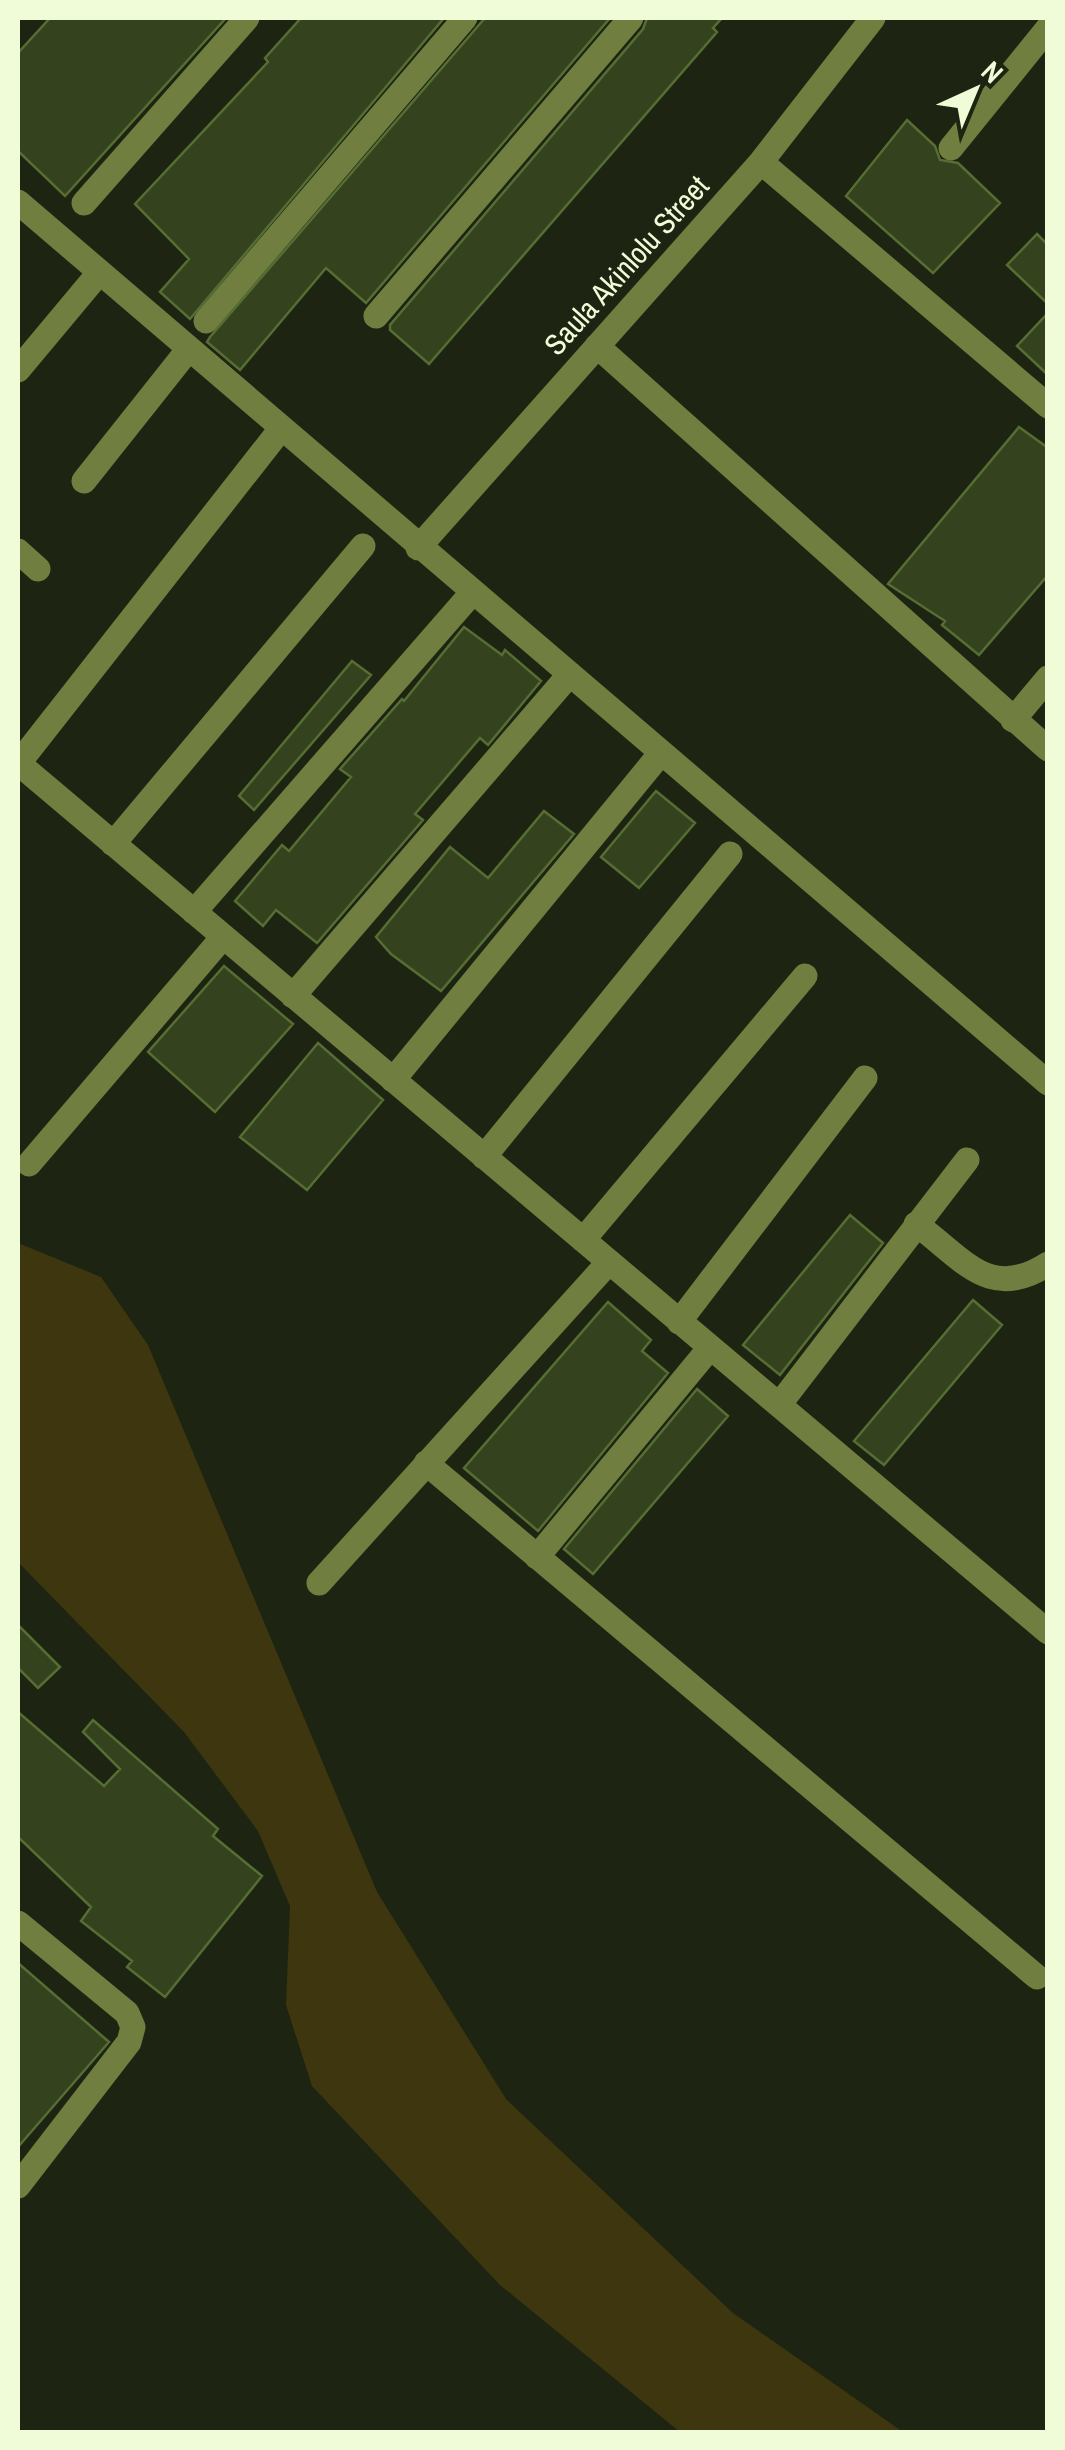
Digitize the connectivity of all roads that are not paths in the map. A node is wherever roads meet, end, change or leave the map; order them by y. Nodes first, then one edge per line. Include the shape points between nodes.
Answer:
1 (248, 18) edge
2 (465, 18) edge
3 (632, 18) edge
4 (873, 18) edge
5 (1048, 28) edge
6 (951, 148) dead end
7 (761, 162) junction
8 (18, 202) edge
9 (84, 204) dead end
10 (99, 273) junction
11 (376, 316) dead end
12 (206, 321) dead end
13 (597, 346) junction
14 (188, 350) junction
15 (18, 370) edge
16 (1048, 406) edge
17 (280, 430) junction
18 (84, 481) dead end
19 (363, 546) dead end
20 (418, 548) junction
21 (18, 551) edge
22 (38, 568) dead end
23 (472, 594) junction
24 (570, 674) junction
25 (1048, 678) edge
26 (1013, 720) junction
27 (1048, 749) edge
28 (661, 752) junction
29 (18, 763) edge
30 (113, 844) junction
31 (730, 854) dead end
32 (194, 912) junction
33 (223, 937) junction
34 (805, 976) dead end
35 (293, 996) junction
36 (866, 1078) dead end
37 (393, 1080) junction
38 (1048, 1083) edge
39 (484, 1157) junction
40 (966, 1160) dead end
41 (29, 1164) dead end
42 (916, 1224) junction
43 (583, 1240) junction
44 (608, 1262) junction
45 (1048, 1264) edge
46 (679, 1322) junction
47 (708, 1349) junction
48 (778, 1406) junction
49 (426, 1463) junction
50 (537, 1557) junction
51 (319, 1583) dead end
52 (1048, 1632) edge
53 (18, 1922) edge
54 (1037, 1977) dead end
55 (18, 2186) edge

1 - 9 street
2 - 12 street
3 - 11 street
4 - 7 street, Saula Akinlolu Street
5 - 6 street
7 - 13 street, Saula Akinlolu Street
7 - 16 street
8 - 10 street
10 - 14 street
10 - 15 street
13 - 20 street, Saula Akinlolu Street
13 - 26 street
14 - 17 street
14 - 18 street
17 - 20 street
17 - 29 street
19 - 30 street
20 - 23 street
21 - 22 street
23 - 24 street
23 - 32 street
24 - 28 street
24 - 35 street
25 - 26 street
26 - 27 street
28 - 37 street
28 - 38 street
29 - 30 street
30 - 32 street
31 - 39 street
32 - 33 street
33 - 35 street
33 - 41 street
34 - 43 street
35 - 37 street
36 - 46 street
37 - 39 street
39 - 43 street
40 - 42 street
42 - 45 street via 988,1278 1006,1283
42 - 48 street
43 - 44 street
44 - 46 street
44 - 49 street
46 - 47 street
47 - 48 street
47 - 50 street
48 - 52 street
49 - 50 street
49 - 51 street
50 - 54 street
53 - 55 street via 127,2013 133,2027

